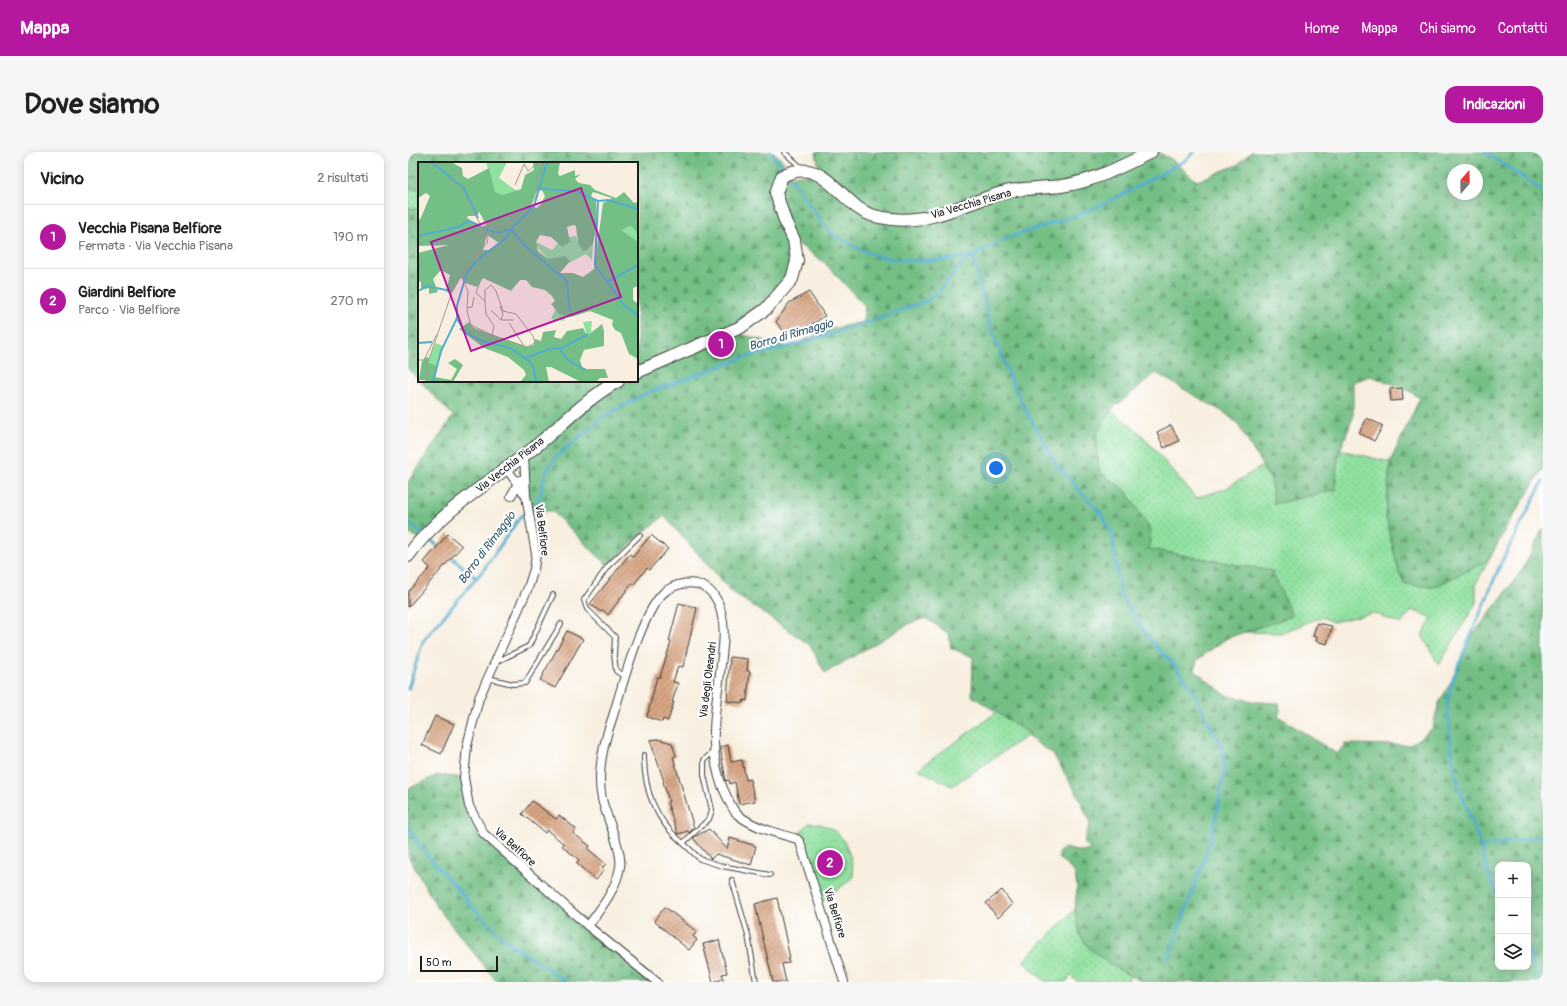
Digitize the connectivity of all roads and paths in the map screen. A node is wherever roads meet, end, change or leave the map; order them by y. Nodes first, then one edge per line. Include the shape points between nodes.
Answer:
1 (784, 152) edge
2 (1151, 152) edge
3 (804, 169) junction
4 (638, 372) edge
5 (616, 382) edge
6 (524, 455) junction
7 (507, 469) junction
8 (525, 473) junction
9 (518, 484) junction
10 (511, 496) dead end
11 (526, 496) junction
12 (640, 536) dead end
13 (408, 556) edge
14 (553, 595) dead end
15 (561, 624) dead end
16 (494, 663) junction
17 (625, 677) junction
18 (488, 678) junction
19 (714, 751) junction
20 (644, 755) dead end
21 (683, 843) junction
22 (804, 851) joint
23 (770, 875) dead end
24 (732, 880) dead end
25 (588, 926) junction
26 (657, 982) edge
27 (756, 982) edge
28 (844, 982) edge

1 - 3 lane
2 - 3 main road, Via Vecchia Pisana via 1091,179 1062,186 1009,192 915,219 892,220 874,216 858,208 832,183
3 - 4 main road via 791,171 782,176 776,194 794,240 797,261 792,279 780,295 741,327
5 - 6 main road, Via Vecchia Pisana via 593,397
6 - 7 main road, Via Vecchia Pisana
6 - 8 street, Via Belfiore
7 - 9 street, Via Belfiore
7 - 13 main road, Via Vecchia Pisana via 450,511
8 - 9 street
8 - 11 street, Via Belfiore
9 - 10 street
9 - 11 street, Via Belfiore
11 - 16 street, Via Belfiore via 536,554 534,569
12 - 17 lane via 608,566 584,600 587,609 615,637 616,671
14 - 16 lane via 529,646
15 - 18 lane via 525,684
16 - 18 street, Via Belfiore
17 - 19 street, Via degli Oleandri via 654,604 666,590 685,582 701,585 715,595 721,612 724,638 713,732
17 - 25 street, Via degli Oleandri via 608,731 600,771 601,798 618,849 620,865 608,898
18 - 25 street, Via Belfiore via 479,698 467,746 464,778 469,806 484,834
19 - 21 lane via 704,760 704,775 712,810 709,819
19 - 22 street, Via degli Oleandri via 714,761 723,790 736,813 750,823 797,839
20 - 21 lane via 644,776 658,815 670,832
21 - 23 lane via 700,860
22 - 28 street, Via Belfiore
24 - 27 lane via 748,935
25 - 26 street, Via Belfiore

